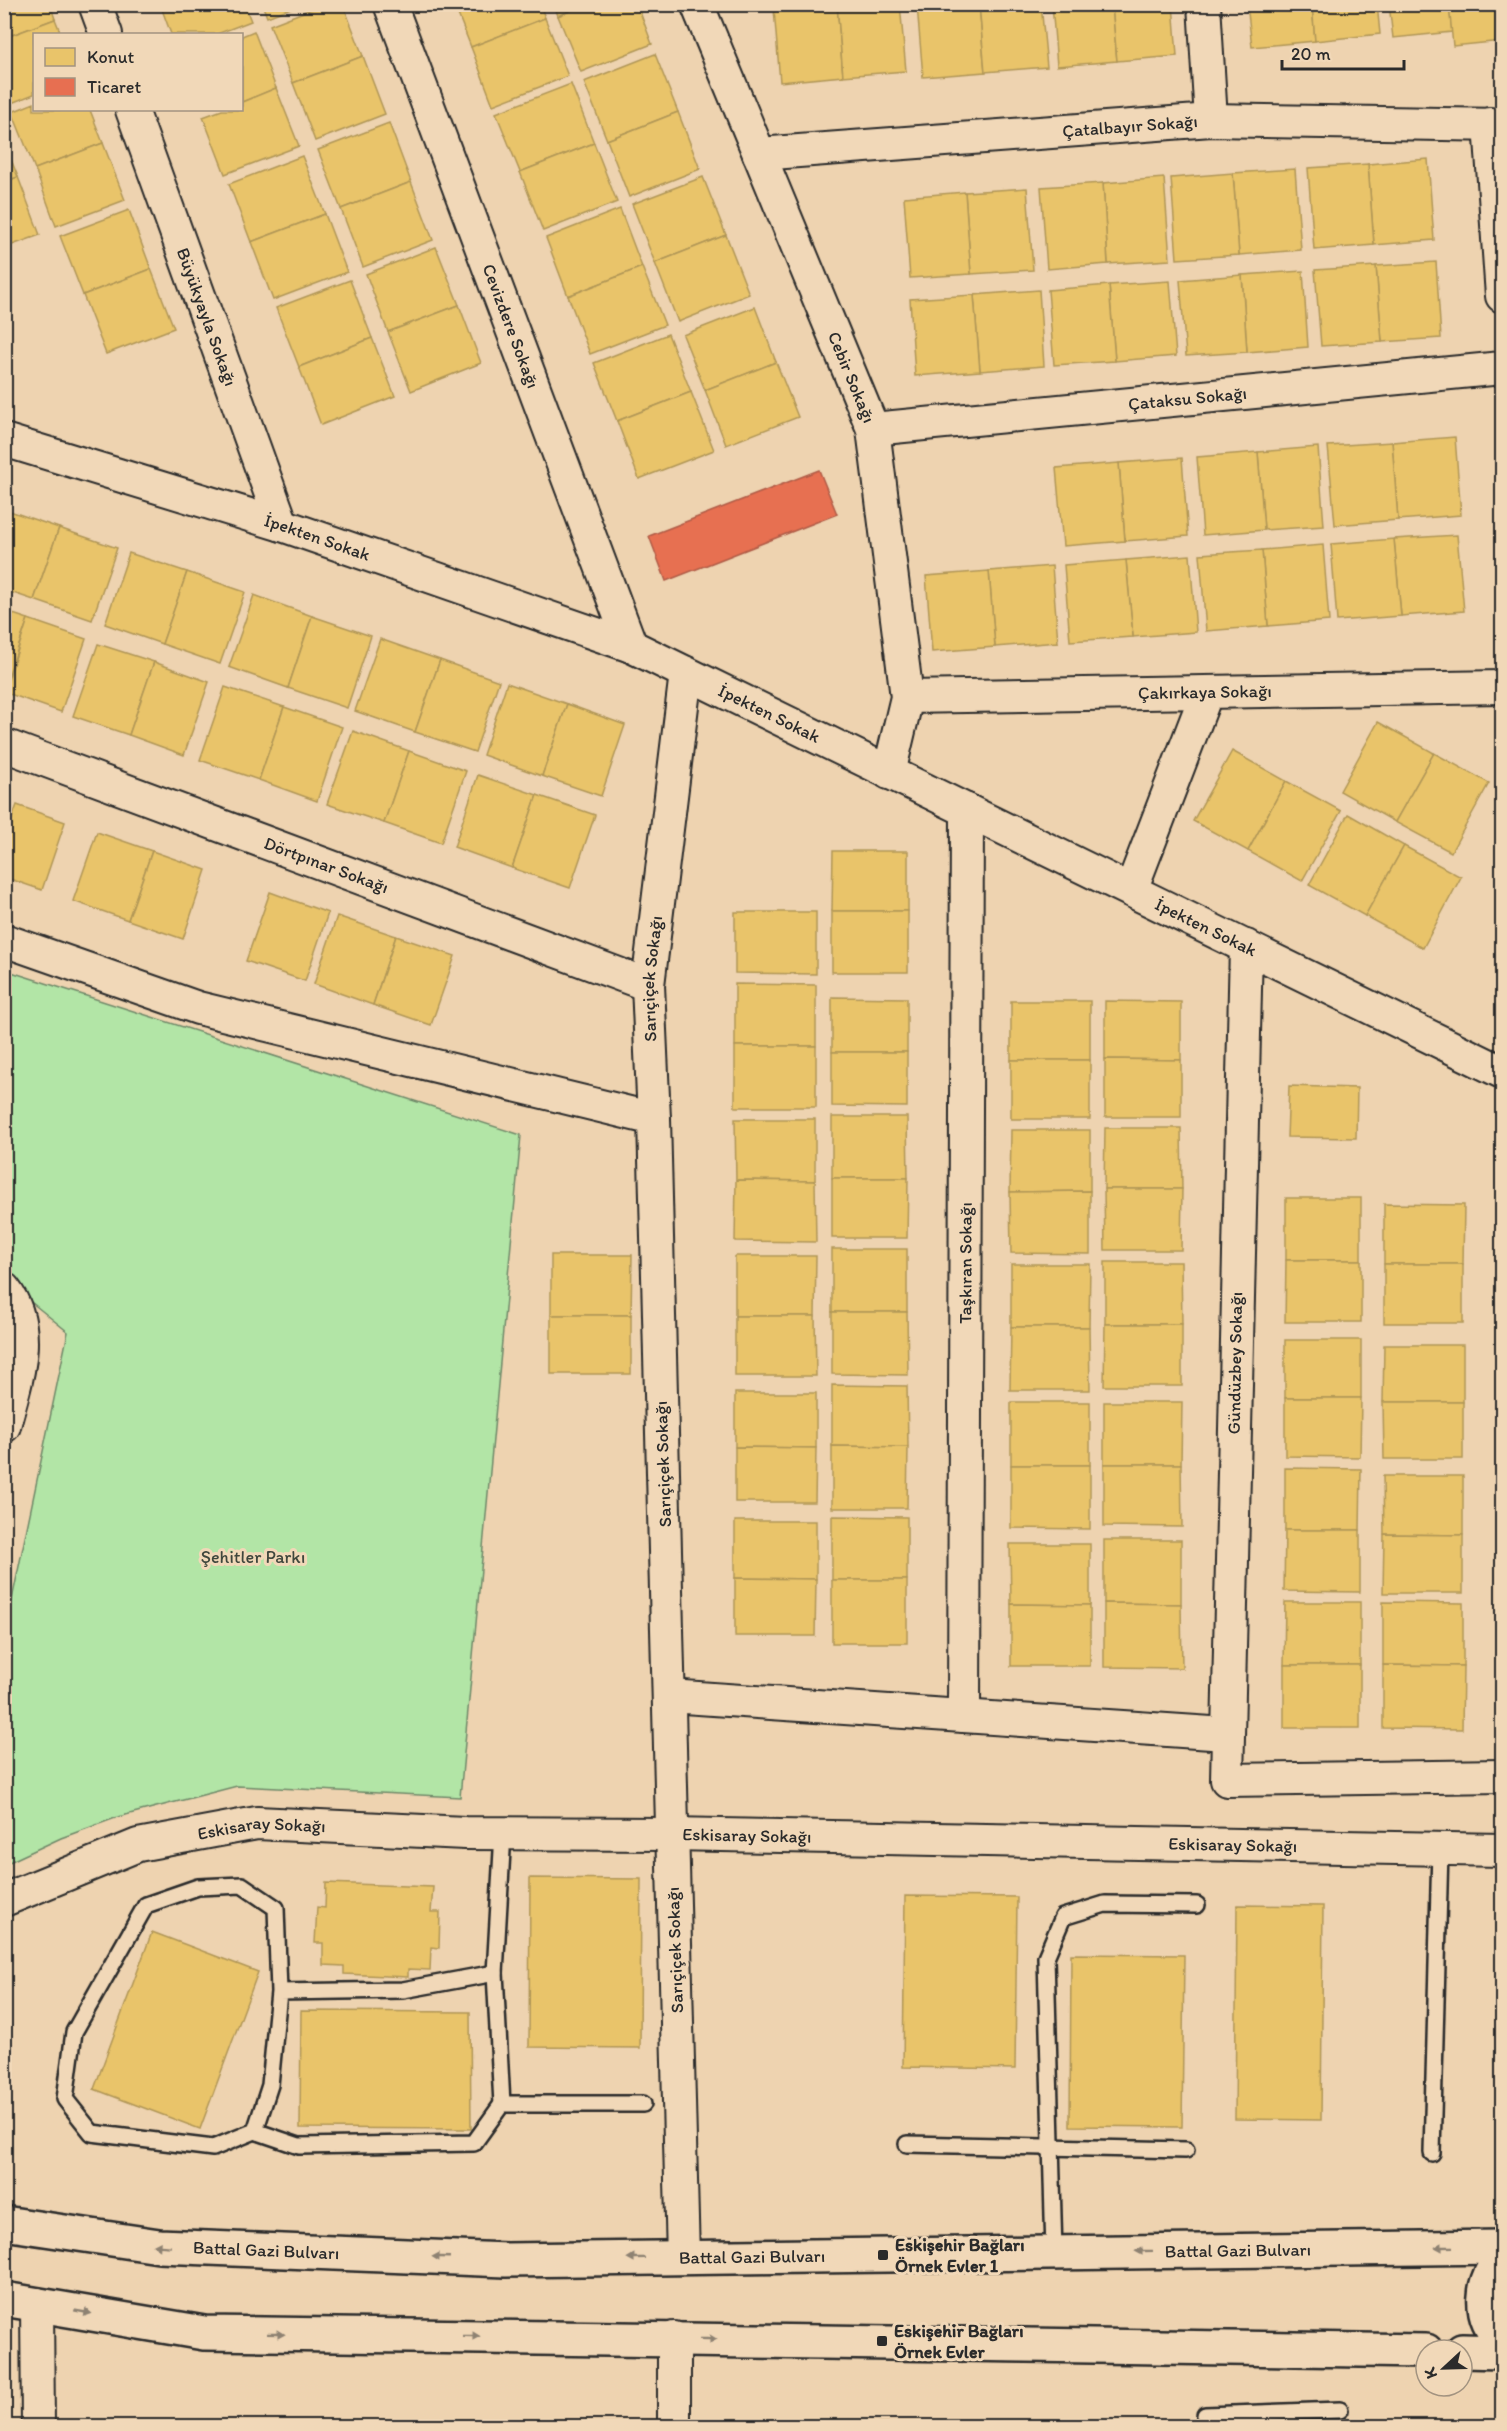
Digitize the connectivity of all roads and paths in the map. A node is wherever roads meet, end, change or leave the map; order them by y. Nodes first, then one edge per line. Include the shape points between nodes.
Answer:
1 (95, 4) edge
2 (390, 4) edge
3 (697, 4) edge
4 (1204, 4) edge
5 (106, 33) edge
6 (132, 111) edge
7 (1211, 120) junction
8 (1496, 124) edge
9 (759, 154) junction
10 (1503, 296) edge
11 (1503, 368) edge
12 (873, 429) junction
13 (4, 440) edge
14 (282, 525) junction
15 (631, 646) junction
16 (686, 673) junction
17 (1503, 687) edge
18 (1208, 692) junction
19 (907, 697) junction
20 (4, 745) edge
21 (890, 773) junction
22 (967, 810) junction
23 (1131, 890) junction
24 (4, 940) edge
25 (1246, 946) junction
26 (648, 985) junction
27 (1503, 1072) edge
28 (654, 1119) junction
29 (4, 1289) edge
30 (4, 1426) edge
31 (669, 1696) junction
32 (964, 1716) junction
33 (1226, 1734) junction
34 (1503, 1776) edge
35 (502, 1833) junction
36 (672, 1834) junction
37 (1440, 1850) junction
38 (1503, 1850) edge
39 (4, 1900) edge
40 (1197, 1905) dead end
41 (495, 1973) junction
42 (279, 1992) junction
43 (502, 2104) junction
44 (643, 2104) dead end
45 (255, 2131) junction
46 (907, 2144) dead end
47 (1050, 2147) junction
48 (1186, 2150) dead end
49 (1432, 2152) dead end
50 (4, 2223) edge
51 (1503, 2247) edge
52 (1054, 2253) junction
53 (683, 2258) junction
54 (1503, 2258) edge
55 (4, 2299) edge
56 (37, 2304) junction
57 (674, 2338) junction
58 (1503, 2339) edge
59 (1414, 2351) edge
60 (1474, 2351) edge
61 (1503, 2352) edge
62 (1340, 2410) dead end
63 (38, 2427) edge
64 (674, 2427) edge
65 (1205, 2427) edge

1 - 5 street
2 - 15 street, Cevizdere Sokağı
3 - 9 street, Cebir Sokağı
4 - 7 street
6 - 14 street, Büyükyayla Sokağı
7 - 8 street, Çatalbayır Sokağı
7 - 9 street, Çatalbayır Sokağı
8 - 10 street
9 - 12 street, Cebir Sokağı
11 - 12 street, Çataksu Sokağı
12 - 19 street, Cebir Sokağı
13 - 14 street, İpekten Sokak
14 - 15 street, İpekten Sokak
15 - 16 street, İpekten Sokak
16 - 21 street, İpekten Sokak
16 - 26 street, Sarıçiçek Sokağı
17 - 18 street, Çakırkaya Sokağı
18 - 19 street, Çakırkaya Sokağı
18 - 23 street
19 - 21 street, Cebir Sokağı
20 - 26 street, Dörtpınar Sokağı
21 - 22 street, İpekten Sokak
22 - 23 street, İpekten Sokak
22 - 32 street, Taşkıran Sokağı
23 - 25 street, İpekten Sokak
24 - 28 street via 198,1008
25 - 27 street, İpekten Sokak
25 - 33 street, Gündüzbey Sokağı
26 - 28 street, Sarıçiçek Sokağı
28 - 31 street, Sarıçiçek Sokağı
29 - 30 street via 19,1320 22,1351
31 - 32 street
31 - 36 street, Sarıçiçek Sokağı
32 - 33 street
33 - 34 street, Gündüzbey Sokağı via 1227,1780
35 - 36 street, Eskisaray Sokağı
35 - 39 street, Eskisaray Sokağı via 257,1823 138,1845
35 - 41 lane
36 - 37 street, Eskisaray Sokağı
36 - 53 street, Sarıçiçek Sokağı
37 - 38 street, Eskisaray Sokağı
37 - 49 lane
40 - 47 lane via 1105,1904 1063,1917 1046,1957
41 - 42 lane via 403,1990
41 - 43 lane
42 - 45 lane via 270,2085
42 - 45 lane via 276,1908 242,1885 198,1887 146,1905 74,2032 65,2099 92,2133 213,2148
43 - 44 lane
43 - 45 lane via 474,2143 299,2146
46 - 47 lane
47 - 48 lane
47 - 52 lane
53 -> 50 main road, Battal Gazi Bulvarı via 506,2260 159,2246
51 -> 52 main road, Battal Gazi Bulvarı
52 - 53 main road, Battal Gazi Bulvarı
54 - 58 main road via 1486,2283 1484,2301 1488,2318
55 - 56 main road
56 -> 57 main road via 204,2333
56 - 63 street
57 -> 59 main road
57 - 64 street
60 - 61 main road
62 - 65 lane via 1205,2415

